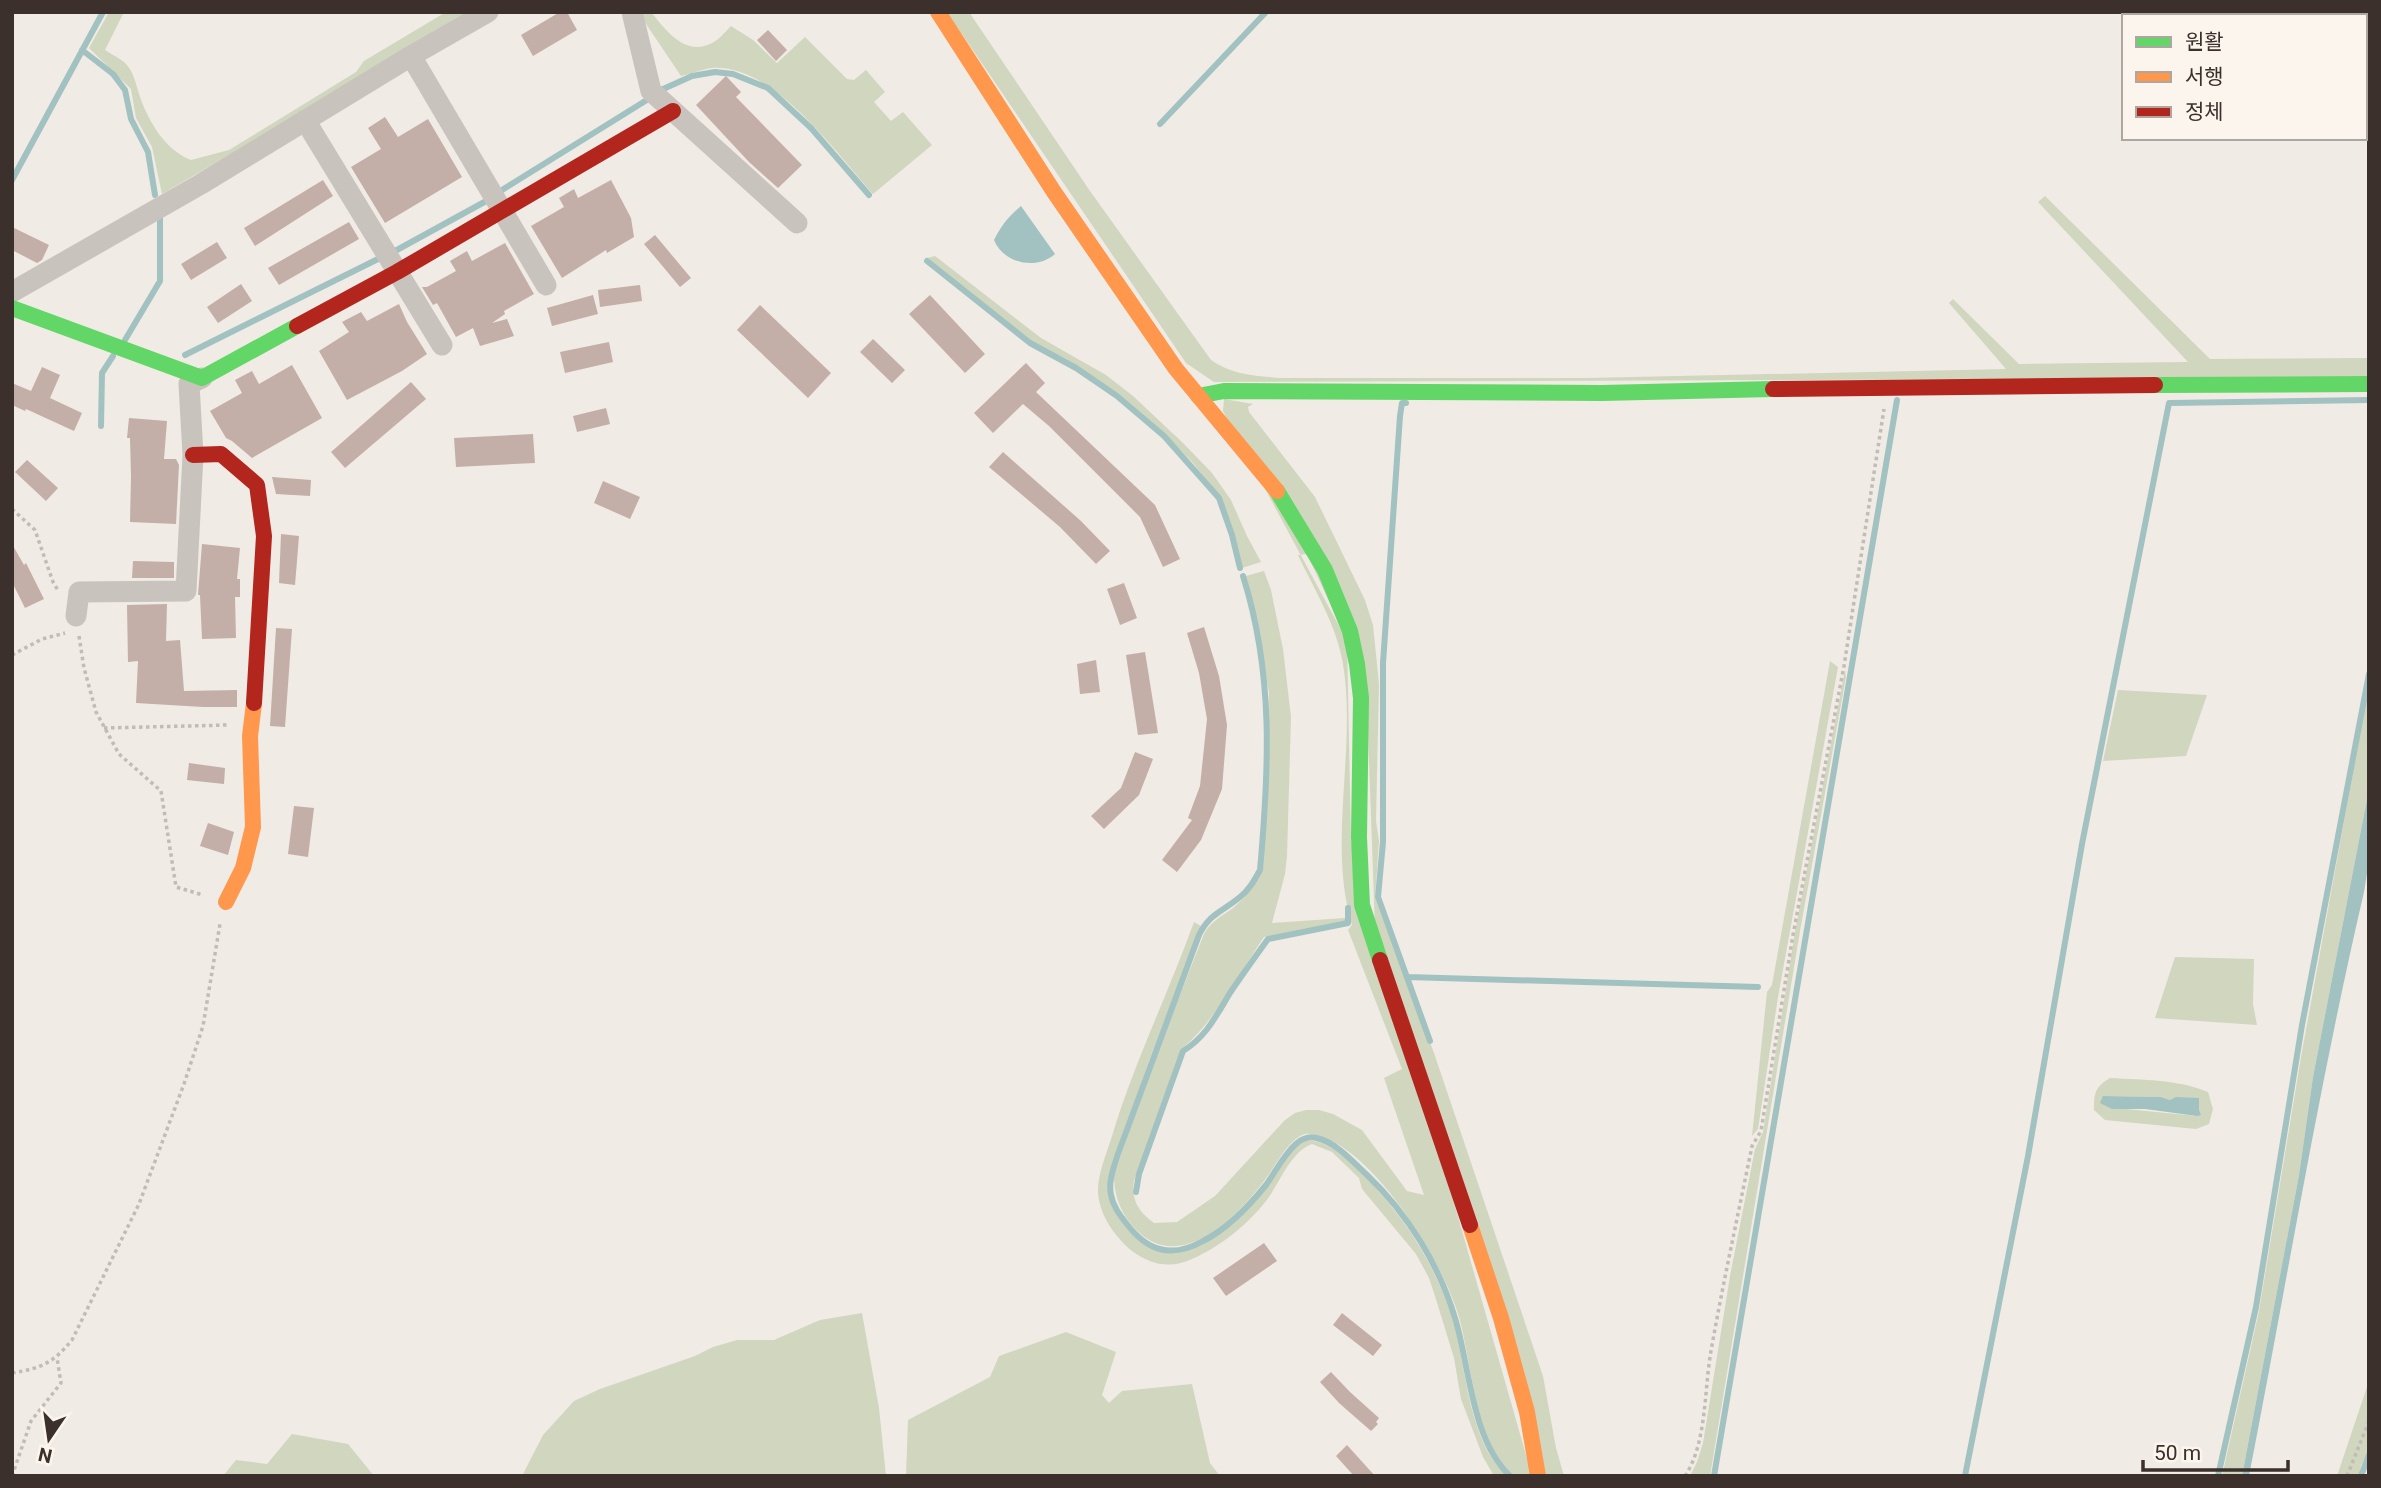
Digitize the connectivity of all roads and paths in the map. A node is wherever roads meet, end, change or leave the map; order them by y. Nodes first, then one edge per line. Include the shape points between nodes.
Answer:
1 (488, 12) edge
2 (632, 12) edge
3 (938, 12) edge
4 (411, 56) junction
5 (673, 111) junction
6 (305, 120) junction
7 (502, 210) junction
8 (797, 223) dead end
9 (397, 271) junction
10 (546, 285) dead end
11 (12, 292) edge
12 (12, 308) edge
13 (442, 345) dead end
14 (202, 378) junction
15 (2369, 384) edge
16 (1883, 386) junction
17 (1198, 396) junction
18 (193, 455) junction
19 (12, 509) edge
20 (77, 622) junction
21 (12, 655) edge
22 (254, 725) junction
23 (104, 728) junction
24 (226, 902) junction
25 (57, 1358) junction
26 (12, 1373) edge
27 (2369, 1422) edge
28 (12, 1476) edge
29 (1538, 1476) edge
30 (1685, 1476) edge
31 (2347, 1476) edge

1 - 4 street
2 - 5 street via 651,91
3 - 17 street via 1011,128
4 - 6 street
4 - 7 street
5 - 7 street
5 - 8 street
6 - 9 street
6 - 11 street
7 - 9 street
7 - 10 street
9 - 13 street
9 - 14 street
12 - 14 street
14 - 18 street via 189,384
15 - 16 street
16 - 17 street via 1602,393 1224,391
16 - 30 path via 1885,405 1844,666 1761,1131 1752,1146 1713,1340 1698,1445
17 - 29 street via 1287,507 1312,547 1350,629 1359,669 1357,848 1362,905 1501,1318 1527,1412
18 - 20 street via 186,591 79,592
18 - 22 street via 221,454 257,485 264,536
19 - 20 path via 35,530 53,582
20 - 21 path
20 - 23 path via 84,668
22 - 23 path
22 - 24 street via 250,736 253,827 243,868
23 - 24 path via 119,754 161,791 176,887
24 - 25 path via 203,1026 180,1096 139,1204 72,1340
25 - 26 path
25 - 28 path via 61,1383 31,1421
27 - 31 path

